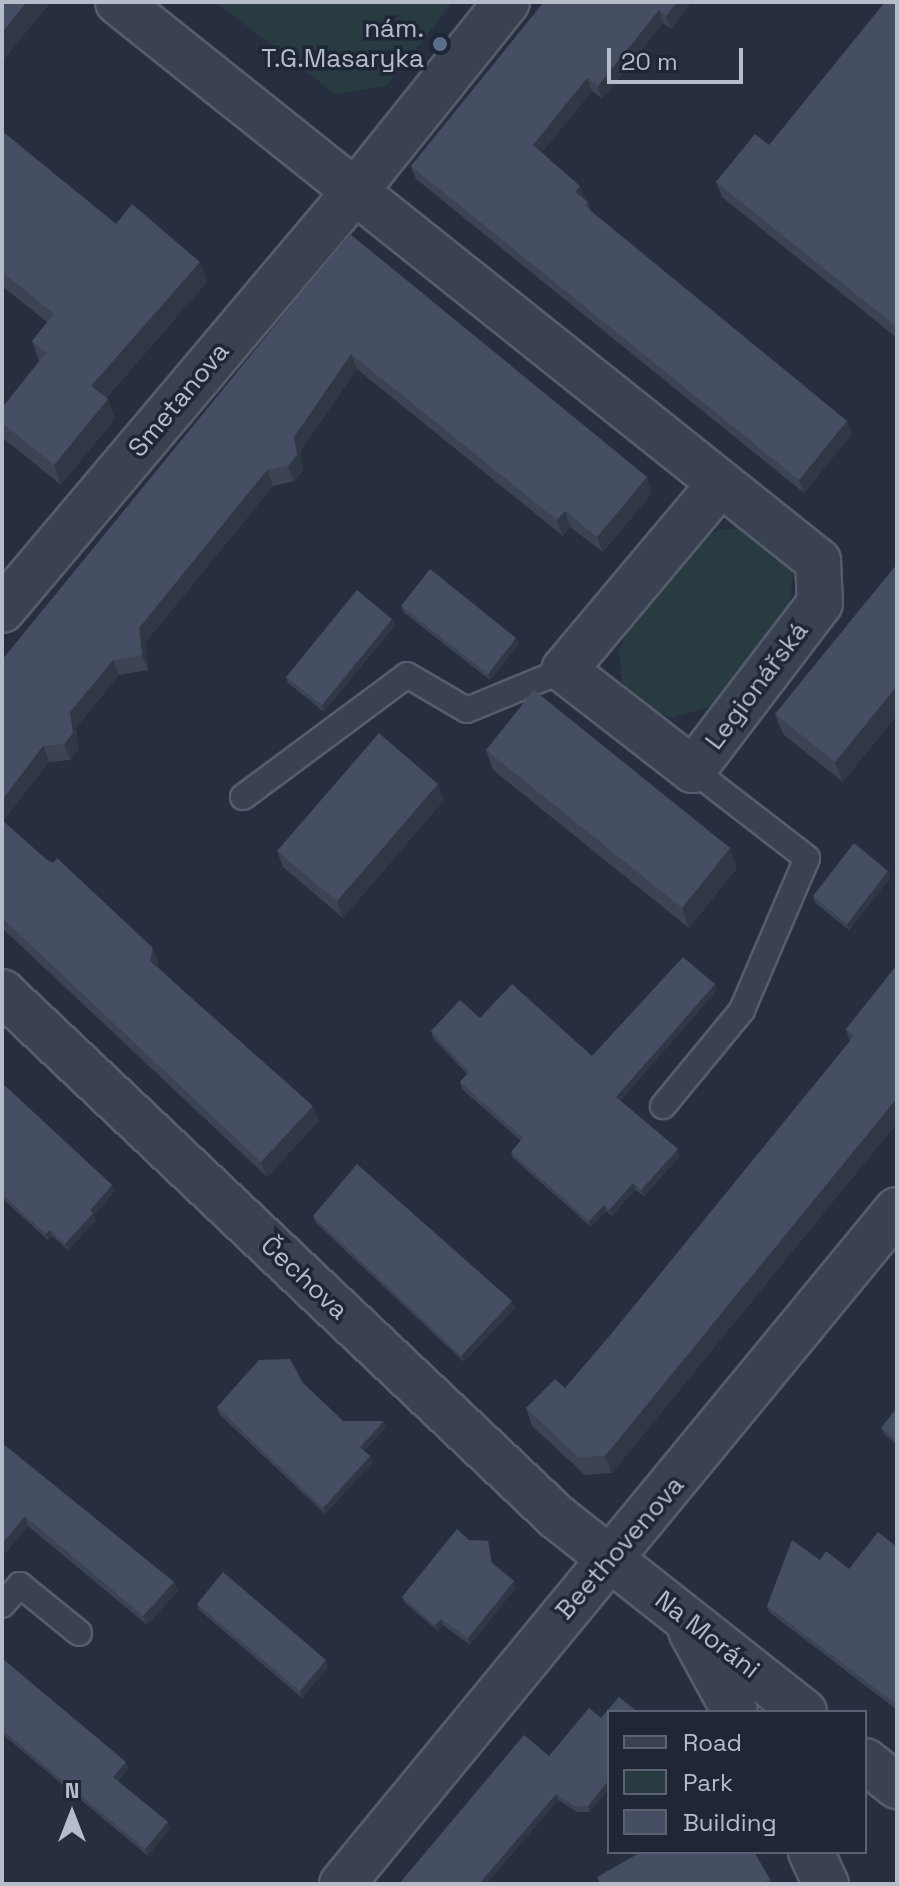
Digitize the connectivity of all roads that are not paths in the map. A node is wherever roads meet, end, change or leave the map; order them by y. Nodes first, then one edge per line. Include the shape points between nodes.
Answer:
1 (118, 2) edge
2 (507, 2) edge
3 (357, 189) junction
4 (719, 485) junction
5 (2, 610) edge
6 (564, 670) junction
7 (693, 770) junction
8 (243, 797) dead end
9 (3, 994) edge
10 (663, 1106) dead end
11 (897, 1210) edge
12 (609, 1560) junction
13 (2, 1605) edge
14 (682, 1615) junction
15 (79, 1633) dead end
16 (734, 1710) edge
17 (801, 1710) edge
18 (867, 1763) edge
19 (897, 1786) edge
20 (812, 1854) edge
21 (342, 1884) edge
22 (826, 1884) edge

1 - 3 street, Legionářská
2 - 3 street, Smetanova
3 - 4 street, Legionářská
3 - 5 street, Smetanova
4 - 6 street
4 - 7 street, Legionářská via 818,561 820,603
6 - 7 street, Legionářská
6 - 8 lane via 467,710 407,675
7 - 10 lane via 807,858 742,1010
9 - 12 street, Čechova via 557,1517
11 - 12 street, Beethovenova
12 - 14 street, Na Moráni
12 - 21 street, Beethovenova
13 - 15 lane via 20,1585
14 - 16 street
14 - 17 street, Na Moráni
18 - 19 street
20 - 22 street

